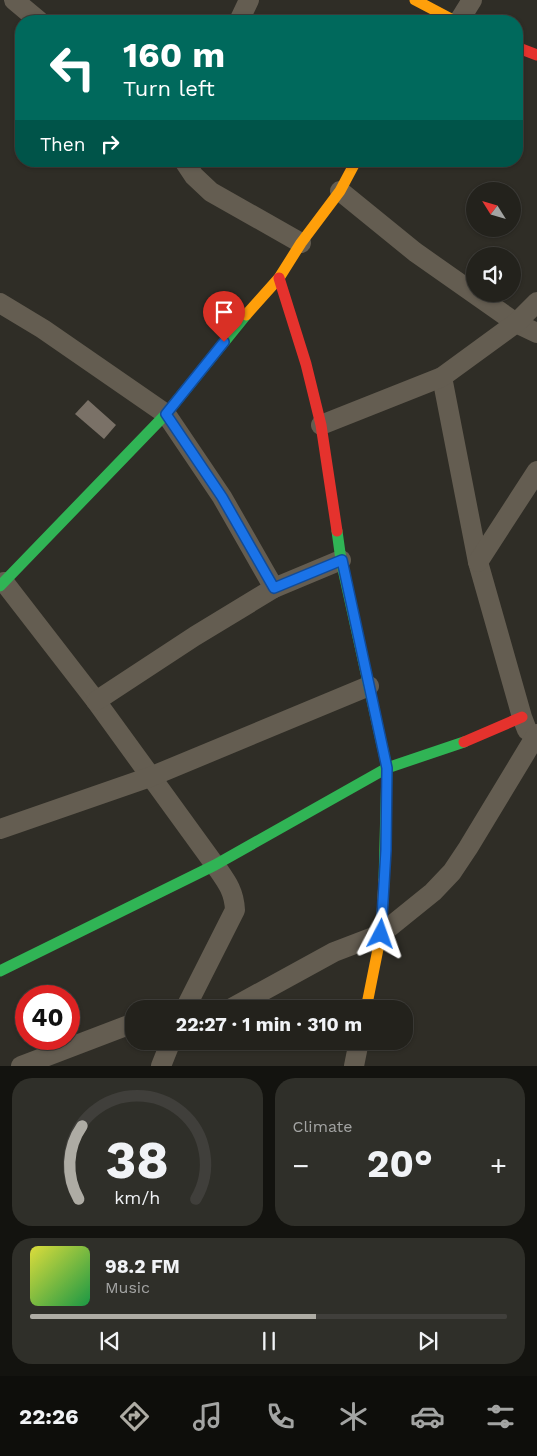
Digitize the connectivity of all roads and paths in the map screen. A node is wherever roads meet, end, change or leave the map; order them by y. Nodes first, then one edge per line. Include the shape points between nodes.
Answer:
1 (14, 0) edge
2 (250, 0) edge
3 (415, 0) edge
4 (472, 0) edge
5 (32, 15) edge
6 (242, 15) edge
7 (439, 15) edge
8 (451, 15) edge
9 (523, 50) edge
10 (537, 55) edge
11 (188, 167) edge
12 (353, 167) edge
13 (340, 191) junction
14 (301, 243) junction
15 (279, 278) junction
16 (537, 302) edge
17 (0, 303) edge
18 (516, 323) junction
19 (537, 334) edge
20 (442, 378) junction
21 (166, 414) junction
22 (321, 425) junction
23 (537, 471) edge
24 (342, 560) junction
25 (478, 562) junction
26 (2, 584) edge
27 (274, 588) junction
28 (369, 686) junction
29 (96, 701) junction
30 (522, 717) junction
31 (534, 737) edge
32 (387, 768) junction
33 (150, 777) junction
34 (0, 829) edge
35 (215, 865) junction
36 (381, 934) junction
37 (0, 971) edge
38 (190, 1000) edge
39 (246, 1000) edge
40 (368, 1000) edge
41 (125, 1026) edge
42 (168, 1050) edge
43 (358, 1050) edge
44 (21, 1066) edge
45 (161, 1066) edge
46 (354, 1066) edge

1 - 5 street
2 - 6 street
3 - 7 main road
4 - 8 street
9 - 10 main road
11 - 14 street via 211,192
12 - 13 main road
13 - 14 main road
13 - 18 street via 415,252
14 - 15 main road
15 - 21 main road
15 - 22 main road
16 - 18 street
17 - 21 street
18 - 19 street
18 - 20 street
20 - 22 street
20 - 25 street
21 - 26 main road
21 - 27 street via 222,497
22 - 24 main road
23 - 25 street
24 - 27 street
24 - 28 main road
25 - 30 street
26 - 29 street
27 - 29 street
28 - 32 main road
28 - 33 street
29 - 33 street
30 - 31 street
30 - 32 main road via 457,745
31 - 36 street via 452,872 433,892
32 - 35 main road
32 - 36 main road
33 - 34 street
33 - 35 street
35 - 37 main road
35 - 38 street via 234,898 235,910
36 - 39 street via 334,952
36 - 40 main road
41 - 44 street
42 - 45 street
43 - 46 street

